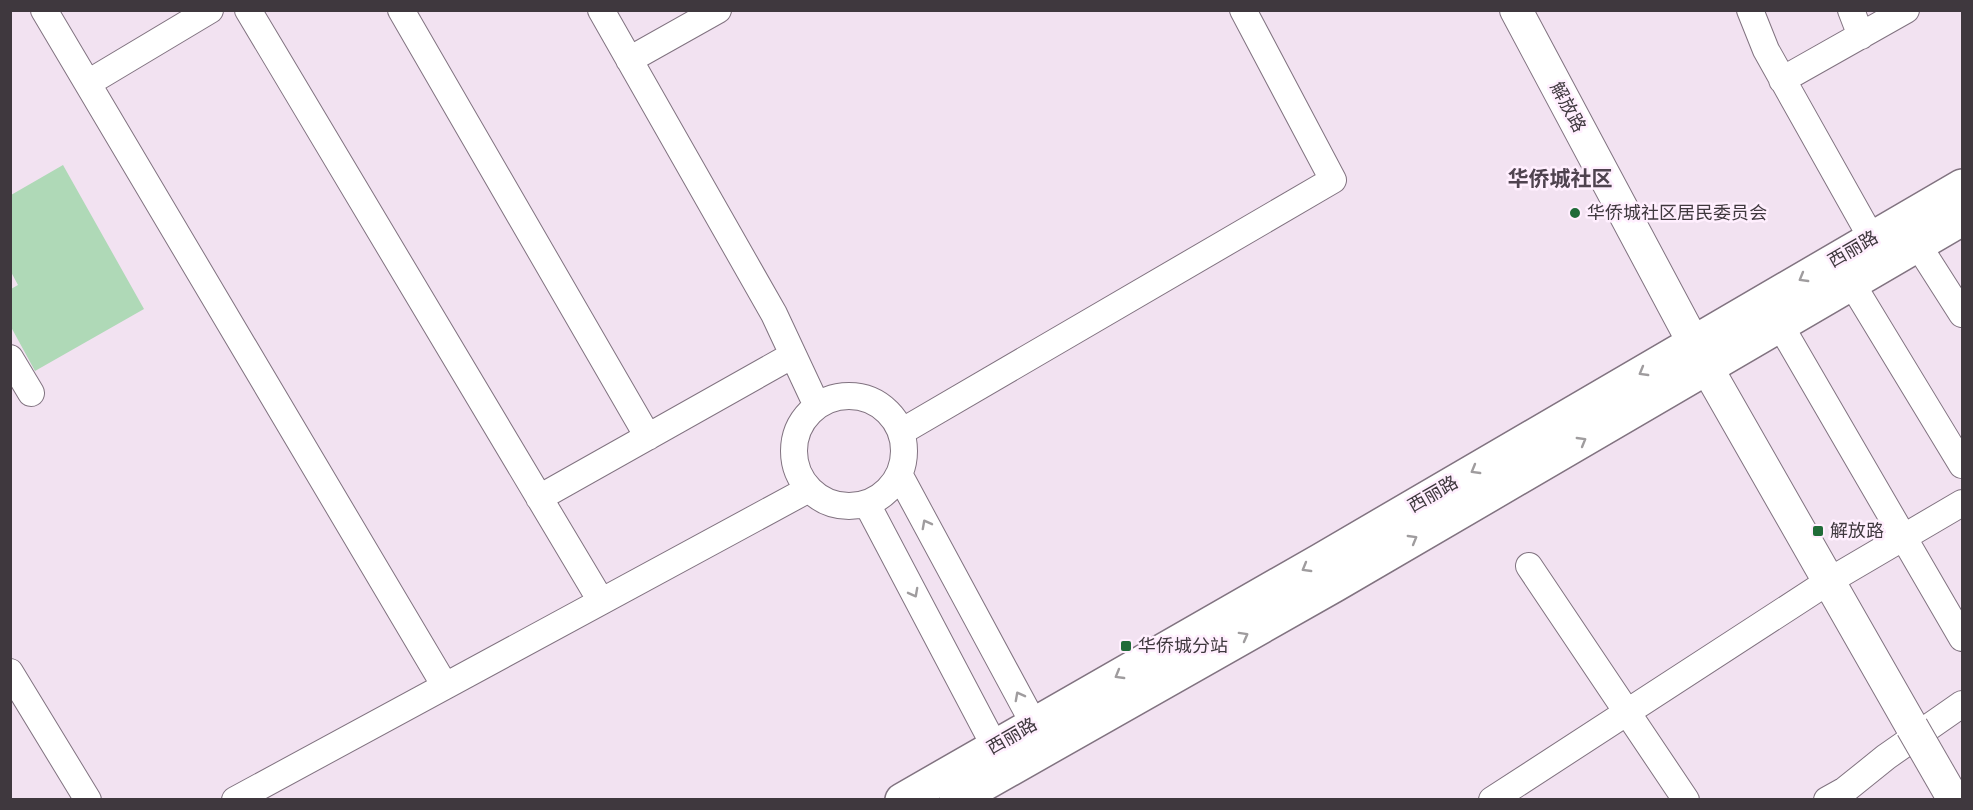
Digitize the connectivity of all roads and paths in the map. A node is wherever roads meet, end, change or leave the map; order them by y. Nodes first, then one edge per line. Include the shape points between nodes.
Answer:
1 (44, 10) edge
2 (210, 10) edge
3 (248, 10) edge
4 (401, 10) edge
5 (601, 10) edge
6 (718, 10) edge
7 (1243, 10) edge
8 (1516, 10) edge
9 (1749, 10) edge
10 (1851, 10) edge
11 (1906, 10) edge
12 (1861, 36) junction
13 (629, 60) junction
14 (1782, 80) junction
15 (88, 83) junction
16 (1962, 186) edge
17 (1962, 219) edge
18 (1910, 233) junction
19 (1879, 251) junction
20 (1845, 271) junction
21 (1773, 313) junction
22 (1962, 314) edge
23 (793, 355) junction
24 (1700, 355) junction
25 (10, 358) edge
26 (31, 393) dead end
27 (817, 406) junction
28 (901, 432) junction
29 (648, 437) junction
30 (1962, 465) edge
31 (900, 474) junction
32 (809, 489) junction
33 (539, 498) junction
34 (1962, 503) edge
35 (867, 504) junction
36 (1904, 537) junction
37 (1529, 566) dead end
38 (1829, 581) junction
39 (601, 601) junction
40 (1962, 638) edge
41 (10, 672) edge
42 (445, 686) junction
43 (1962, 704) edge
44 (1627, 712) junction
45 (1040, 736) junction
46 (1001, 758) junction
47 (88, 800) edge
48 (235, 800) edge
49 (902, 800) edge
50 (956, 800) edge
51 (1492, 800) edge
52 (1686, 800) edge
53 (1827, 800) edge
54 (1954, 800) edge

1 - 15 street
2 - 15 street
3 - 33 street
4 - 29 street
5 - 13 street
6 - 13 street
7 - 28 street via 1333,180
8 - 24 street, 解放路
9 - 14 street
10 - 12 street
11 - 12 street
12 - 14 street
13 - 23 street via 774,314
14 - 19 street
15 - 42 street
16 - 18 main road, 西丽路
17 - 18 main road, 西丽路
18 - 19 main road, 西丽路
18 - 22 street
19 - 20 main road, 西丽路
20 - 21 main road, 西丽路
20 - 30 street
21 - 24 main road, 西丽路
21 - 36 street
23 - 27 street
23 - 29 street
24 - 38 street, 解放路
24 - 45 main road, 西丽路 via 1335,585
25 - 26 street
27 - 28 street via 844,396 866,399 885,408
27 - 32 street via 798,430 795,445 795,461
28 - 31 street via 904,460
29 - 33 street
31 - 35 street via 886,492
45 -> 31 street
32 - 35 street via 836,505
32 - 39 street
33 - 39 street
34 - 36 street
35 -> 46 street
36 - 38 street
36 - 40 street
37 - 44 street
38 - 44 street
38 - 54 street, 解放路, bridge
39 - 42 street
41 - 47 street
42 - 48 street
43 - 53 street
44 - 51 street
44 - 52 street
45 - 46 main road, 西丽路
46 - 49 main road, 西丽路
46 - 50 main road, 西丽路

